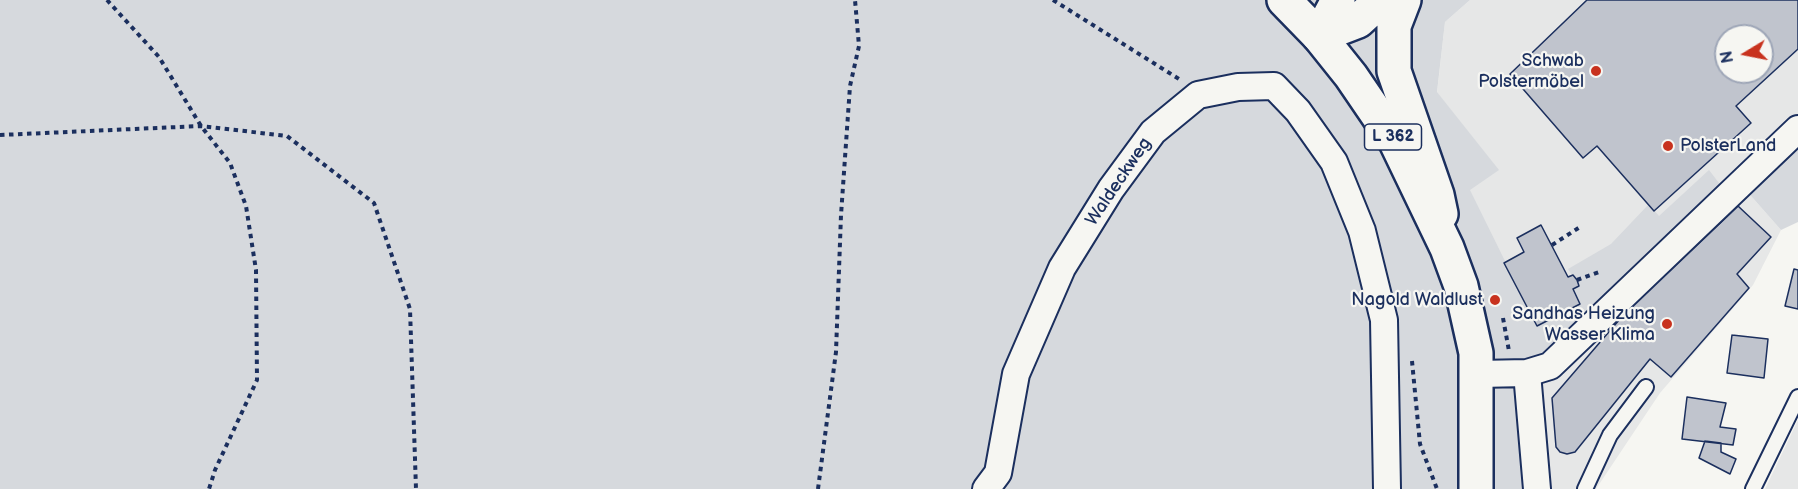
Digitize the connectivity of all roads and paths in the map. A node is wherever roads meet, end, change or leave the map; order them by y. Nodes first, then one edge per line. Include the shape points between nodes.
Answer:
1 (107, 0) edge
2 (855, 0) edge
3 (1053, 0) edge
4 (1284, 0) edge
5 (1338, 0) edge
6 (1381, 0) edge
7 (1404, 0) edge
8 (1319, 36) junction
9 (1198, 95) junction
10 (201, 126) junction
11 (1798, 129) edge
12 (0, 135) edge
13 (1580, 227) dead end
14 (1552, 245) dead end
15 (1447, 248) junction
16 (1599, 272) dead end
17 (1576, 280) dead end
18 (1527, 372) junction
19 (1478, 374) junction
20 (1646, 387) dead end
21 (1798, 398) edge
22 (994, 484) edge
23 (209, 489) edge
24 (416, 489) edge
25 (818, 489) edge
26 (1387, 489) edge
27 (1476, 489) edge
28 (1537, 489) edge
29 (1585, 489) edge
30 (1753, 489) edge

1 - 10 path via 159,57
2 - 25 path via 859,46 849,98 836,352
3 - 9 path via 1171,71
4 - 8 main road, L 362
5 - 8 main road
6 - 8 main road via 1358,21
7 - 15 main road via 1394,26 1394,71 1437,195
8 - 15 main road, L 362 via 1396,142
9 - 22 street, Waldeckweg via 1153,132 1111,189 1062,268 1016,374
9 - 26 street, Waldeckweg via 1238,87 1274,86 1298,111 1334,162 1362,231 1384,320
10 - 12 path
10 - 23 path via 230,163 246,206 256,270 257,380
10 - 24 path via 287,136 374,203 410,309
11 - 18 street via 1550,366
13 - 14 path
15 - 19 main road, L 362 via 1461,286
16 - 17 path
18 - 19 street
18 - 28 street
19 - 27 main road, L 362
20 - 29 lane via 1610,435
21 - 30 lane

